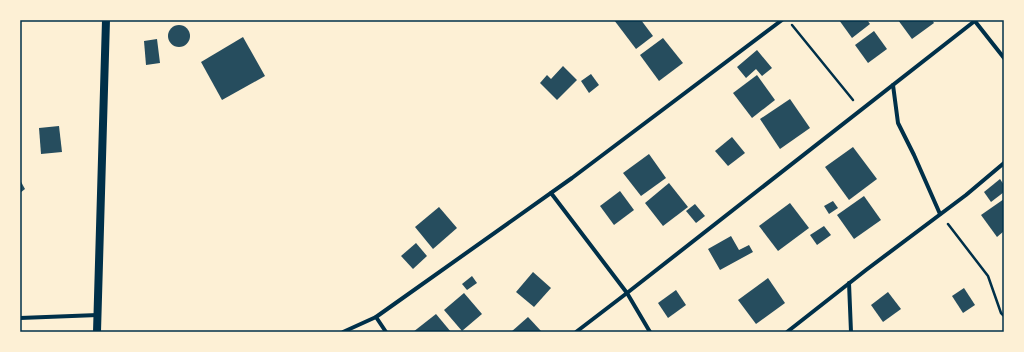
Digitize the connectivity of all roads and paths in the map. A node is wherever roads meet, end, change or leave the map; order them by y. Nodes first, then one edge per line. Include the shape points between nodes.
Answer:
1 (106, 20) edge
2 (782, 20) edge
3 (788, 20) edge
4 (974, 20) edge
5 (1004, 58) edge
6 (893, 85) junction
7 (861, 110) junction
8 (1004, 163) edge
9 (550, 193) junction
10 (940, 214) junction
11 (850, 283) junction
12 (627, 293) junction
13 (98, 315) junction
14 (376, 316) junction
15 (1004, 316) edge
16 (20, 318) edge
17 (97, 332) edge
18 (343, 332) edge
19 (386, 332) edge
20 (576, 332) edge
21 (650, 332) edge
22 (786, 332) edge
23 (851, 332) edge

1 - 13 main road
2 - 9 street
3 - 7 path
4 - 5 street
4 - 6 street
6 - 7 street
6 - 10 street via 898,123
7 - 12 street
8 - 10 street
9 - 12 street
9 - 14 street
10 - 11 street
10 - 15 path via 988,276
11 - 22 street
11 - 23 street
12 - 20 street
12 - 21 street
13 - 16 street
13 - 17 main road
14 - 18 street
14 - 19 street

